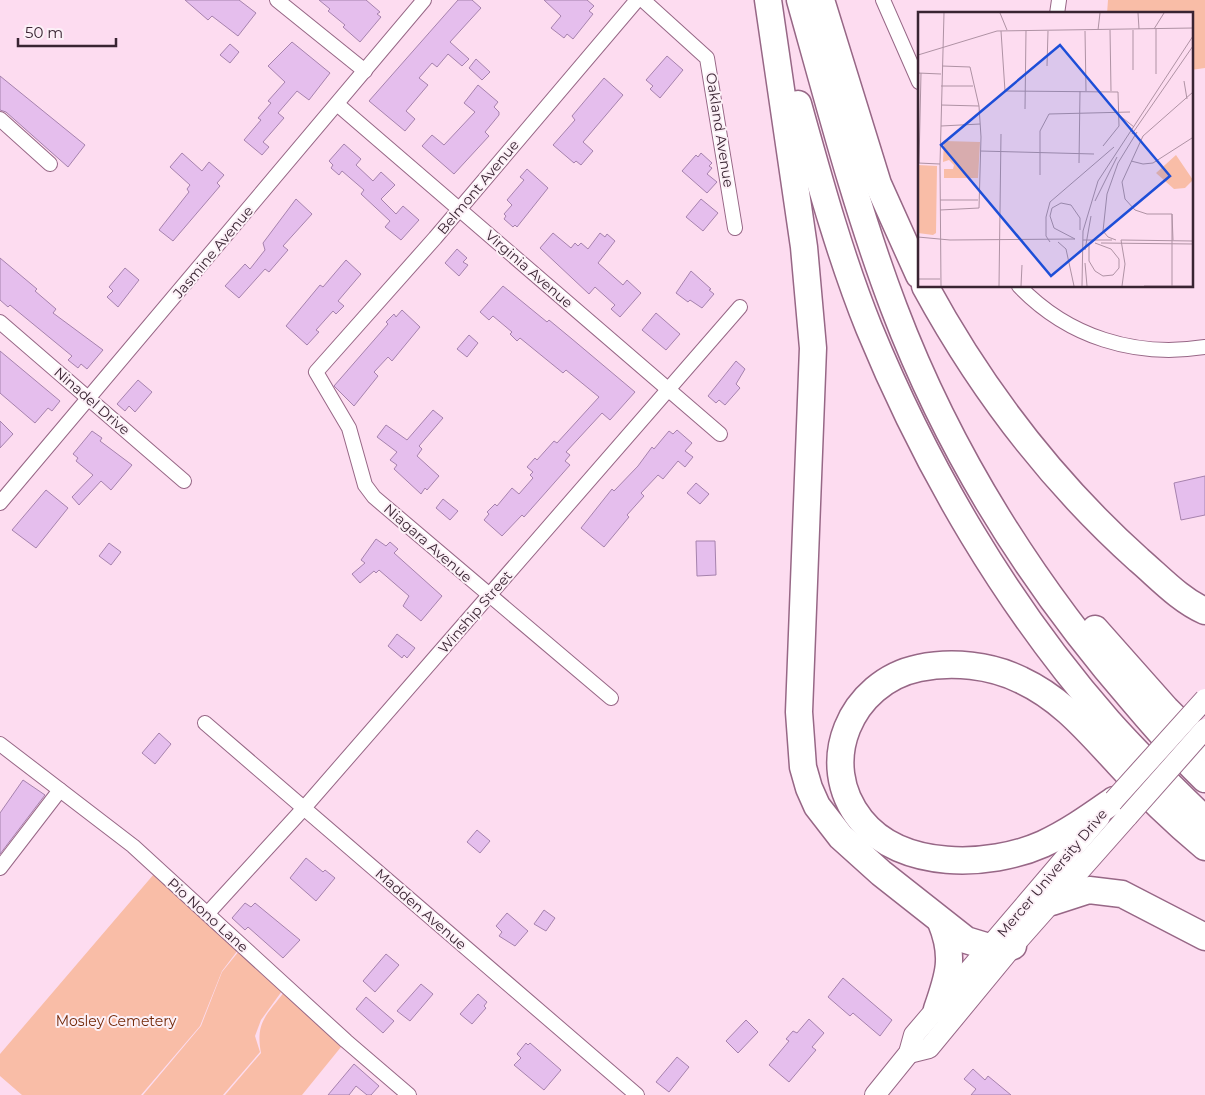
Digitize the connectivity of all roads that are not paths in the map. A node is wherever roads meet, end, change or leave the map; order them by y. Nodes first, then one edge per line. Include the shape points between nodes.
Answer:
1 (277, 0) edge
2 (424, 0) edge
3 (637, 0) edge
4 (644, 0) edge
5 (768, 0) edge
6 (800, 0) edge
7 (821, 0) edge
8 (883, 0) edge
9 (365, 71) junction
10 (918, 80) edge
11 (337, 104) junction
12 (0, 119) edge
13 (50, 164) dead end
14 (459, 209) junction
15 (735, 228) dead end
16 (918, 273) edge
17 (926, 288) edge
18 (1021, 288) edge
19 (740, 307) dead end
20 (0, 322) edge
21 (1205, 347) edge
22 (316, 372) joint
23 (669, 390) junction
24 (90, 399) junction
25 (720, 434) dead end
26 (184, 481) dead end
27 (0, 503) edge
28 (1020, 552) junction
29 (489, 596) junction
30 (1205, 611) edge
31 (611, 698) dead end
32 (1205, 699) edge
33 (205, 723) dead end
34 (1205, 729) edge
35 (0, 744) edge
36 (1205, 748) edge
37 (1205, 779) edge
38 (60, 790) junction
39 (304, 808) junction
40 (1121, 808) junction
41 (1205, 820) edge
42 (1205, 847) edge
43 (0, 868) edge
44 (1052, 902) junction
45 (208, 913) junction
46 (941, 922) junction
47 (1205, 936) edge
48 (1001, 947) junction
49 (937, 1009) junction
50 (909, 1053) junction
51 (409, 1095) edge
52 (637, 1095) edge
53 (874, 1095) edge

1 - 9 street
2 - 9 street, Jasmine Avenue
3 - 14 street, Belmont Avenue
4 - 15 street, Oakland Avenue via 707,58
5 - 41 highway via 848,272 905,410 937,474 1011,594 1069,672 1153,770
5 - 46 highway via 804,248 813,348 799,712 802,767 817,806 835,830 860,856
6 - 28 highway via 865,223 895,309 947,426
7 - 16 highway via 878,184
8 - 10 street
9 - 11 street, Jasmine Avenue
11 - 14 street, Virginia Avenue
11 - 24 street, Jasmine Avenue
12 - 13 street
14 - 22 street, Belmont Avenue
14 - 23 street, Virginia Avenue
17 - 30 highway via 980,379 1051,471 1117,540 1172,589
18 - 21 street via 1060,320 1097,338 1147,350
19 - 23 street, Winship Street
20 - 24 street, Ninadel Drive
22 - 29 street, Niagara Avenue via 349,428 365,485 374,497
23 - 25 street, Virginia Avenue
23 - 29 street, Winship Street
24 - 26 street, Ninadel Drive
24 - 27 street, Jasmine Avenue
28 - 36 highway via 1068,599
28 - 37 highway via 1077,634
29 - 31 street, Niagara Avenue
29 - 39 street, Winship Street
32 - 40 main road, Mercer University Drive, bridge
33 - 39 street, Madden Avenue
34 - 40 main road, Mercer University Drive, bridge
35 - 38 street, Pio Nono Lane
38 - 43 street
38 - 45 street, Pio Nono Lane via 133,846
39 - 45 street, Winship Street
39 - 52 street, Madden Avenue
40 - 42 highway via 1019,852 978,860 920,855 874,833 854,810 843,783 844,737 862,701 872,691 911,670 946,665 984,668 1001,673 1037,688 1061,704 1156,802
40 - 44 main road, Mercer University Drive
40 - 48 main road, Mercer University Drive
44 - 47 highway via 1089,890 1122,894
44 - 48 main road, Mercer University Drive
45 - 51 street, Pio Nono Lane
46 - 48 highway via 966,940
46 - 49 highway via 951,955
48 - 49 main road, Mercer University Drive
48 - 50 main road, Mercer University Drive via 929,1048
49 - 50 main road, Mercer University Drive via 914,1035
50 - 53 main road, Mercer University Drive

